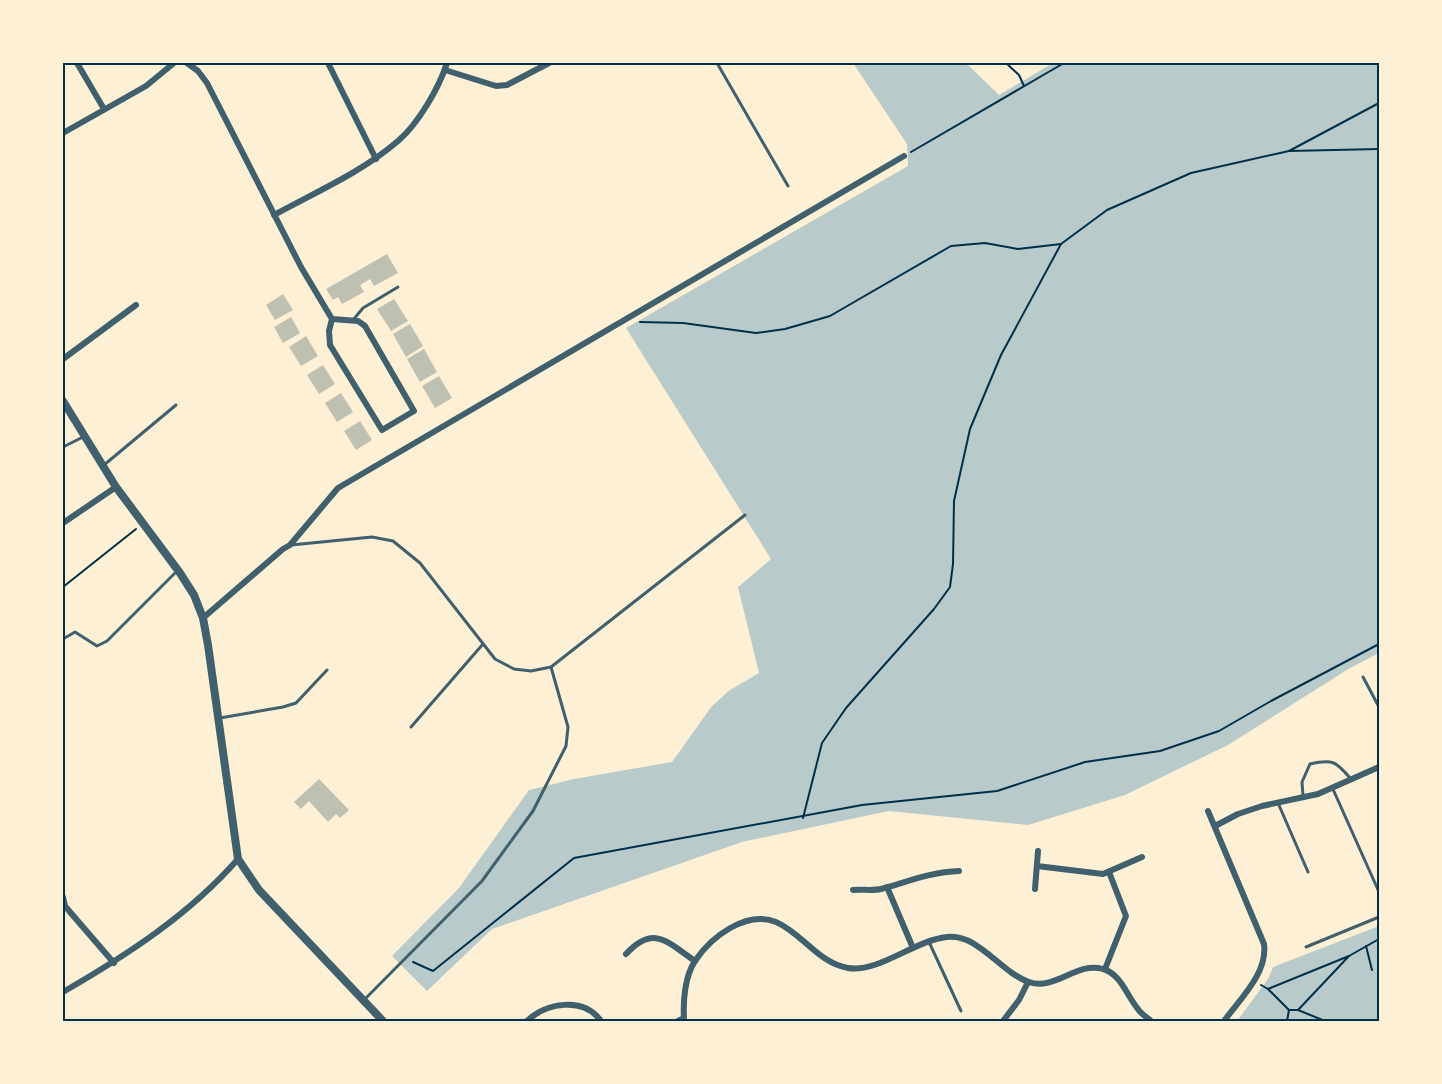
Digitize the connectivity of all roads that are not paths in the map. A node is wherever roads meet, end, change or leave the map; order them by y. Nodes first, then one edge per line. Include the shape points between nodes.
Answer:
1 (77, 63) edge
2 (174, 63) edge
3 (187, 63) edge
4 (328, 63) edge
5 (549, 63) edge
6 (717, 63) edge
7 (446, 66) edge
8 (104, 109) junction
9 (63, 133) edge
10 (904, 156) road end
11 (376, 159) junction
12 (788, 186) dead end
13 (274, 215) junction
14 (398, 287) dead end
15 (136, 305) dead end
16 (332, 319) junction
17 (353, 320) junction
18 (63, 359) edge
19 (63, 401) edge
20 (176, 405) dead end
21 (84, 436) junction
22 (63, 447) edge
23 (103, 466) junction
24 (116, 487) junction
25 (745, 514) dead end
26 (63, 523) edge
27 (290, 546) junction
28 (178, 569) junction
29 (203, 618) junction
30 (63, 639) edge
31 (483, 644) junction
32 (551, 666) junction
33 (327, 670) dead end
34 (1363, 677) dead end
35 (1379, 707) edge
36 (218, 718) junction
37 (411, 727) dead end
38 (1379, 767) edge
39 (1351, 779) junction
40 (1332, 787) junction
41 (1304, 798) junction
42 (1278, 803) junction
43 (1208, 811) dead end
44 (1215, 826) junction
45 (1038, 851) dead end
46 (1142, 857) dead end
47 (238, 860) junction
48 (1037, 866) junction
49 (958, 871) dead end
50 (1109, 872) junction
51 (1308, 872) dead end
52 (887, 887) junction
53 (1035, 889) dead end
54 (853, 890) dead end
55 (1379, 892) edge
56 (63, 897) edge
57 (1379, 917) edge
58 (930, 942) junction
59 (1306, 947) dead end
60 (913, 948) junction
61 (626, 954) dead end
62 (695, 961) junction
63 (114, 963) junction
64 (1105, 969) junction
65 (1028, 982) junction
66 (63, 992) edge
67 (364, 1000) junction
68 (961, 1011) dead end
69 (683, 1020) edge
70 (383, 1021) edge
71 (527, 1021) edge
72 (601, 1021) edge
73 (1003, 1021) edge
74 (1152, 1021) edge
75 (1224, 1021) edge

1 - 8 street
2 - 8 street via 146,86
3 - 13 street via 207,83
4 - 11 street
5 - 7 street via 507,85 496,86
6 - 12 lane
7 - 11 street via 417,120
8 - 9 street
10 - 27 street via 338,488
11 - 13 street
13 - 16 street
14 - 17 lane via 363,308
15 - 18 street
16 - 17 street
16 - 17 street via 330,345 382,430 414,411 365,326
19 - 21 street
20 - 23 lane
21 - 22 lane
21 - 23 street
23 - 24 street
24 - 26 street
24 - 28 street
25 - 32 lane
27 - 29 street
27 - 31 lane via 372,537 393,541 420,562
28 - 29 street
28 - 30 lane via 107,641 97,645 75,632
29 - 36 street
31 - 32 lane via 495,659 514,669 531,671
31 - 37 lane
32 - 67 lane via 568,727 566,746 533,811 482,881
33 - 36 lane via 296,703
34 - 35 lane
36 - 47 street
38 - 39 street
39 - 40 street
39 - 41 lane via 1340,766 1328,760 1310,764 1302,783
40 - 41 street
40 - 55 lane
41 - 42 street
42 - 44 street via 1238,814
42 - 51 lane
43 - 44 street
44 - 75 street via 1265,952 1254,981
45 - 48 street
46 - 50 street
47 - 63 street via 167,926
47 - 67 street via 259,890
48 - 50 street
48 - 53 street
49 - 52 street
50 - 64 street via 1126,916
52 - 54 street
52 - 60 street
56 - 63 street via 65,906
57 - 59 lane
58 - 60 street
58 - 65 street via 946,937 966,939
58 - 68 lane
60 - 62 street via 863,968 848,968 820,955 774,921 757,919 736,924
61 - 62 street via 652,936 662,938
62 - 69 street via 688,976
63 - 66 street
64 - 65 street via 1094,967 1040,984
64 - 74 street via 1121,983 1138,1011
65 - 73 street
67 - 70 street
71 - 72 street via 551,1006 573,1005 586,1008

